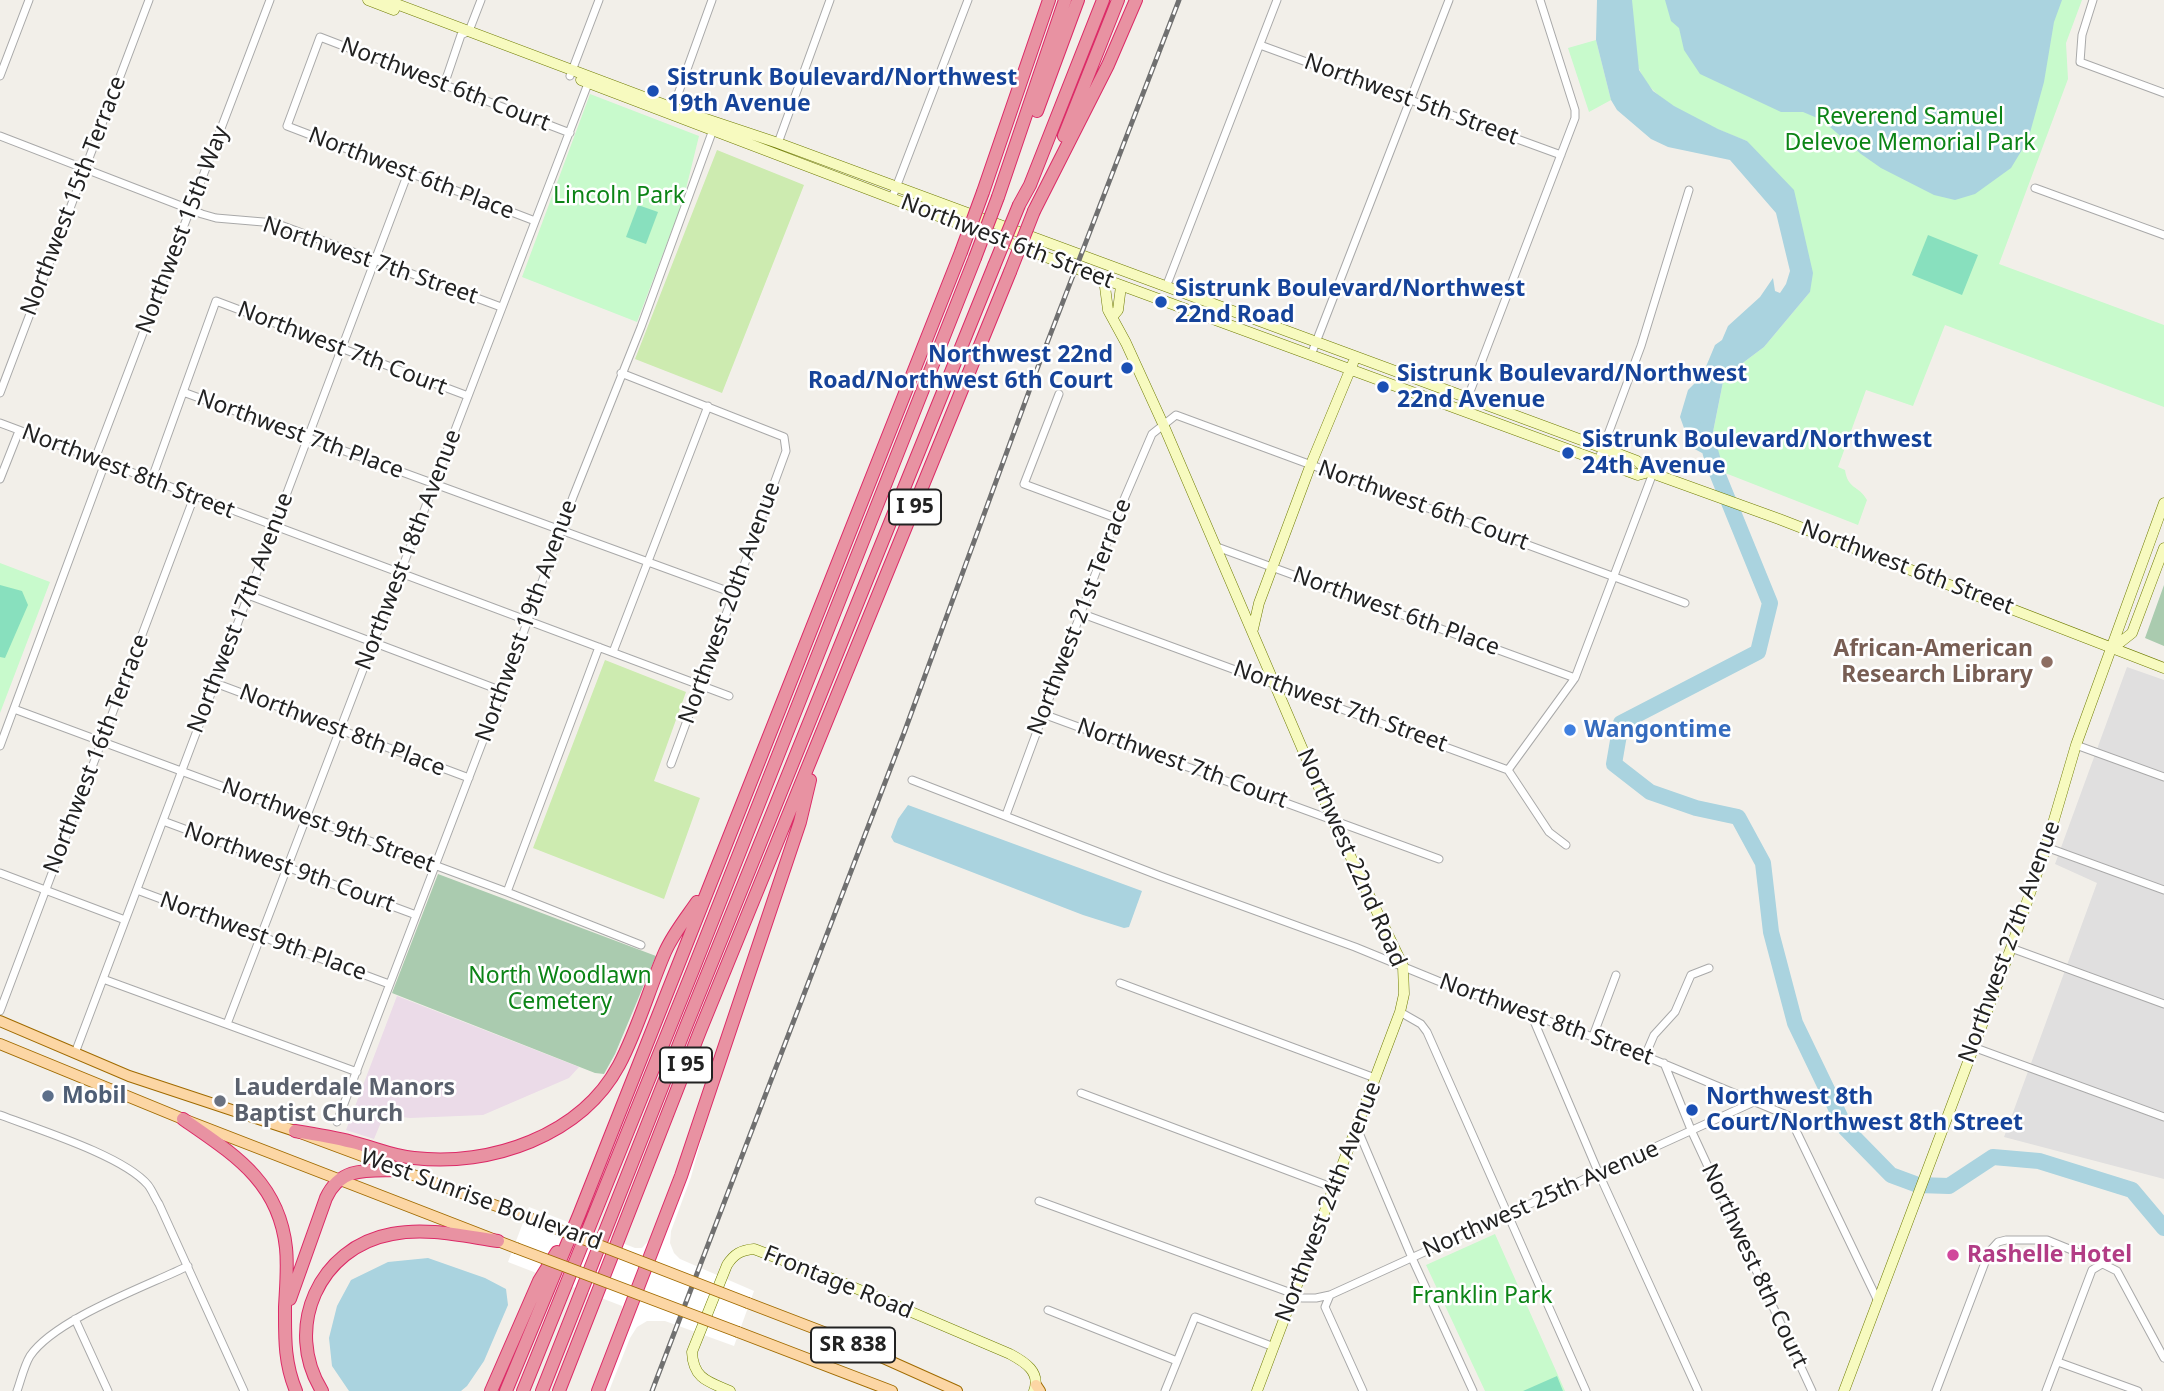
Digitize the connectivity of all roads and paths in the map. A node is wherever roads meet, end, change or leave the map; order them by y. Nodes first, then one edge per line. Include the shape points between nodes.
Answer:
1 (29, 0) edge
2 (149, 0) edge
3 (270, 0) edge
4 (368, 0) edge
5 (386, 0) edge
6 (481, 0) edge
7 (599, 0) edge
8 (712, 0) edge
9 (830, 0) edge
10 (968, 0) edge
11 (1047, 0) edge
12 (1065, 0) edge
13 (1079, 0) edge
14 (1095, 0) edge
15 (1103, 0) edge
16 (1118, 0) edge
17 (1136, 0) edge
18 (1278, 0) edge
19 (1449, 0) edge
20 (1540, 0) edge
21 (2093, 0) edge
22 (465, 33) junction
23 (1260, 45) junction
24 (571, 73) junction
25 (0, 76) edge
26 (590, 80) junction
27 (444, 85) junction
28 (2164, 93) edge
29 (1410, 99) junction
30 (673, 108) junction
31 (715, 125) junction
32 (287, 126) joint
33 (570, 132) junction
34 (0, 136) edge
35 (778, 143) junction
36 (1561, 155) junction
37 (1009, 168) junction
38 (85, 169) junction
39 (408, 173) junction
40 (896, 188) junction
41 (2035, 188) dead end
42 (1689, 190) dead end
43 (892, 198) junction
44 (1019, 205) junction
45 (191, 209) junction
46 (1034, 211) junction
47 (536, 221) junction
48 (2164, 235) edge
49 (374, 260) junction
50 (1104, 279) junction
51 (1121, 286) junction
52 (1166, 287) junction
53 (501, 307) junction
54 (1113, 316) junction
55 (1317, 342) junction
56 (341, 348) junction
57 (1311, 355) junction
58 (1355, 356) junction
59 (1350, 369) junction
60 (621, 373) junction
61 (183, 392) junction
62 (0, 393) edge
63 (1059, 394) dead end
64 (468, 396) junction
65 (1467, 398) junction
66 (708, 406) junction
67 (1462, 410) junction
68 (0, 423) edge
69 (1163, 424) junction
70 (19, 430) junction
71 (307, 437) junction
72 (1603, 448) junction
73 (95, 459) junction
74 (1598, 461) junction
75 (105, 463) junction
76 (1311, 464) junction
77 (1651, 473) junction
78 (0, 479) edge
79 (151, 481) junction
80 (435, 483) junction
81 (194, 497) junction
82 (2164, 503) edge
83 (1116, 518) junction
84 (274, 527) junction
85 (562, 529) junction
86 (1217, 547) junction
87 (2164, 548) edge
88 (649, 561) junction
89 (1273, 566) junction
90 (401, 572) junction
91 (1613, 576) junction
92 (733, 593) junction
93 (248, 595) junction
94 (1259, 603) junction
95 (1685, 603) dead end
96 (1080, 613) junction
97 (1245, 613) junction
98 (528, 620) junction
99 (1252, 629) junction
100 (375, 642) junction
101 (599, 647) junction
102 (2113, 648) junction
103 (613, 652) junction
104 (2164, 668) edge
105 (1575, 678) junction
106 (215, 683) junction
107 (1275, 683) junction
108 (699, 685) junction
109 (502, 691) junction
110 (729, 696) dead end
111 (14, 709) junction
112 (1043, 714) junction
113 (341, 730) junction
114 (100, 742) junction
115 (820, 742) junction
116 (2076, 745) junction
117 (0, 746) edge
118 (671, 764) dead end
119 (1508, 770) junction
120 (182, 771) junction
121 (2164, 777) edge
122 (468, 778) junction
123 (912, 780) dead end
124 (1006, 815) junction
125 (307, 818) junction
126 (1332, 818) junction
127 (163, 821) junction
128 (1566, 845) dead end
129 (2046, 847) junction
130 (1439, 859) dead end
131 (435, 866) junction
132 (288, 867) junction
133 (0, 873) edge
134 (712, 879) junction
135 (46, 890) junction
136 (137, 890) junction
137 (2164, 890) edge
138 (507, 892) junction
139 (416, 915) junction
140 (124, 920) junction
141 (261, 937) junction
142 (641, 945) dead end
143 (2011, 948) junction
144 (1403, 966) junction
145 (1709, 968) dead end
146 (1616, 975) dead end
147 (103, 979) junction
148 (1120, 983) dead end
149 (389, 984) junction
150 (2164, 1004) edge
151 (0, 1011) edge
152 (1400, 1012) junction
153 (1531, 1014) junction
154 (0, 1021) edge
155 (228, 1024) junction
156 (1593, 1036) junction
157 (0, 1044) edge
158 (1973, 1047) junction
159 (75, 1053) junction
160 (1645, 1056) junction
161 (1664, 1063) junction
162 (356, 1072) junction
163 (1375, 1078) junction
164 (1081, 1093) dead end
165 (1756, 1101) junction
166 (0, 1115) edge
167 (2164, 1117) edge
168 (183, 1119) junction
169 (337, 1122) dead end
170 (1357, 1128) junction
171 (295, 1131) junction
172 (1692, 1132) junction
173 (400, 1170) junction
174 (1599, 1174) junction
175 (339, 1179) junction
176 (1334, 1188) junction
177 (1039, 1201) dead end
178 (579, 1215) junction
179 (1507, 1215) junction
180 (498, 1241) junction
181 (1412, 1258) junction
182 (648, 1263) junction
183 (2102, 1264) junction
184 (188, 1266) junction
185 (635, 1294) junction
186 (1298, 1296) junction
187 (1329, 1297) junction
188 (1878, 1302) junction
189 (1325, 1309) junction
190 (1048, 1310) dead end
191 (285, 1316) junction
192 (75, 1319) junction
193 (1274, 1347) junction
194 (2164, 1358) edge
195 (1177, 1362) junction
196 (2058, 1362) junction
197 (1036, 1389) edge
198 (17, 1391) edge
199 (108, 1391) edge
200 (244, 1391) edge
201 (296, 1391) edge
202 (322, 1391) edge
203 (491, 1391) edge
204 (506, 1391) edge
205 (523, 1391) edge
206 (542, 1391) edge
207 (559, 1391) edge
208 (598, 1391) edge
209 (730, 1391) edge
210 (892, 1391) edge
211 (957, 1391) edge
212 (1165, 1391) edge
213 (1257, 1391) edge
214 (1363, 1391) edge
215 (1473, 1391) edge
216 (1586, 1391) edge
217 (1698, 1391) edge
218 (1812, 1391) edge
219 (1843, 1391) edge
220 (1936, 1391) edge
221 (2046, 1391) edge
222 (2138, 1391) edge

1 - 25 street
2 - 38 street, Northwest 15th Terrace
3 - 45 street, Northwest 15th Way
4 - 22 street, Northwest 6th Street
5 - 22 street, Northwest 6th Street
6 - 22 street
7 - 24 street
8 - 30 street
9 - 35 street
10 - 40 street
11 - 134 highway, I 95, bridge via 984,192
12 - 37 highway
13 - 37 highway via 1034,118
14 - 44 highway
15 - 44 highway
16 - 46 highway, I 95
17 - 46 highway
18 - 23 street
19 - 29 street
20 - 36 street via 1575,110
21 - 28 street via 2082,35 2080,62
22 - 24 street, Northwest 6th Street
22 - 27 street
23 - 29 street, Northwest 5th Street
23 - 52 street
24 - 26 street, Northwest 6th Street
26 - 30 street, Northwest 6th Street
26 - 31 street, Northwest 6th Street
26 - 33 street, Northwest 18th Avenue
27 - 32 street, Northwest 6th Court via 320,37
27 - 33 street, Northwest 6th Court
29 - 36 street, Northwest 5th Street
29 - 55 street
30 - 31 street, Northwest 6th Street
31 - 35 street, Northwest 6th Street
31 - 43 street, Northwest 6th Street
31 - 60 street, Northwest 19th Avenue
32 - 39 street, Northwest 6th Place
33 - 47 street, Northwest 18th Avenue
34 - 38 street, Northwest 7th Street
35 - 40 street, Northwest 6th Street
36 - 65 street
37 - 205 highway, bridge
38 - 45 street, Northwest 7th Street
38 - 62 street, Northwest 15th Terrace
39 - 47 street, Northwest 6th Place
39 - 49 street, Northwest 17th Avenue
40 - 43 street
40 - 52 street, Northwest 6th Street
41 - 48 street
42 - 72 street via 1641,346
43 - 50 street, Northwest 6th Street
44 - 206 highway, bridge
45 - 49 street, Northwest 7th Street via 216,218 275,223
45 - 73 street, Northwest 15th Way
46 - 115 highway, I 95, bridge
47 - 53 street, Northwest 18th Avenue
49 - 53 street, Northwest 7th Street
49 - 56 street, Northwest 17th Avenue
50 - 51 street, Northwest 6th Street
50 - 54 street, Northwest 22nd Road via 1105,302
51 - 54 street
51 - 57 street, Northwest 6th Street
52 - 55 street, Northwest 6th Street
53 - 64 street, Northwest 18th Avenue
54 - 69 street, Northwest 22nd Road
55 - 57 street
55 - 58 street, Northwest 6th Street
56 - 61 street, Northwest 7th Court via 216,301
56 - 64 street, Northwest 7th Court
56 - 71 street, Northwest 17th Avenue
57 - 59 street, Northwest 6th Street
58 - 59 street
58 - 65 street, Northwest 6th Street
59 - 67 street, Northwest 6th Street
59 - 76 street
60 - 66 street
60 - 85 street, Northwest 19th Avenue
61 - 71 street, Northwest 7th Place
61 - 79 street
63 - 83 street via 1024,484
64 - 80 street, Northwest 18th Avenue
65 - 67 street
65 - 72 street, Northwest 6th Street
66 - 88 street
66 - 92 street, Northwest 20th Avenue via 787,442
67 - 74 street, Northwest 6th Street
68 - 70 street, Northwest 8th Street
69 - 76 street, Northwest 6th Court via 1176,415
69 - 83 street, Northwest 21st Terrace via 1152,434
69 - 86 street, Northwest 22nd Road
70 - 73 street, Northwest 8th Street
70 - 78 street
71 - 80 street, Northwest 7th Place
71 - 84 street, Northwest 17th Avenue
72 - 74 street
72 - 77 street, Northwest 6th Street via 1637,461
73 - 75 street, Northwest 8th Street
74 - 77 street, Northwest 6th Street via 1638,475
75 - 79 street, Northwest 8th Street
75 - 111 street
76 - 89 street
76 - 91 street, Northwest 6th Court
77 - 91 street
77 - 102 street, Northwest 6th Street
79 - 81 street, Northwest 8th Street
80 - 85 street, Northwest 7th Place
80 - 90 street, Northwest 18th Avenue
81 - 84 street, Northwest 8th Street
81 - 114 street, Northwest 16th Terrace
82 - 102 street, Northwest 27th Avenue
83 - 96 street, Northwest 21st Terrace
84 - 90 street, Northwest 8th Street
84 - 93 street, Northwest 17th Avenue
85 - 88 street, Northwest 7th Place
85 - 98 street, Northwest 19th Avenue
86 - 89 street, Northwest 6th Place
86 - 97 street, Northwest 22nd Road
87 - 102 street, Northwest 27th Avenue via 2132,633
88 - 92 street, Northwest 7th Place
88 - 103 street
89 - 94 street
89 - 105 street, Northwest 6th Place
90 - 98 street, Northwest 8th Street
90 - 100 street, Northwest 18th Avenue
91 - 95 street, Northwest 6th Court
91 - 105 street
92 - 108 street, Northwest 20th Avenue
93 - 100 street
93 - 106 street, Northwest 17th Avenue
94 - 97 street
94 - 99 street
96 - 107 street, Northwest 7th Street
96 - 112 street, Northwest 21st Terrace
97 - 99 street, Northwest 22nd Road
98 - 101 street, Northwest 8th Street
98 - 109 street, Northwest 19th Avenue
99 - 107 street, Northwest 22nd Road
100 - 109 street
100 - 113 street, Northwest 18th Avenue
101 - 103 street, Northwest 8th Street
101 - 138 street
102 - 104 street, Northwest 6th Street
102 - 116 street, Northwest 27th Avenue
103 - 108 street, Northwest 8th Street
105 - 119 street
106 - 113 street, Northwest 8th Place
106 - 120 street, Northwest 17th Avenue
107 - 119 street, Northwest 7th Street
107 - 126 street, Northwest 22nd Road
108 - 110 street, Northwest 8th Street
108 - 118 street, Northwest 20th Avenue
109 - 122 street, Northwest 19th Avenue
111 - 114 street, Northwest 9th Street
111 - 117 street
112 - 124 street, Northwest 21st Terrace
112 - 126 street, Northwest 7th Court
113 - 122 street, Northwest 8th Place
113 - 125 street, Northwest 18th Avenue
114 - 120 street, Northwest 9th Street
114 - 135 street, Northwest 16th Terrace
115 - 182 highway via 800,822
115 - 207 highway, I 95
116 - 121 street
116 - 129 street, Northwest 27th Avenue
119 - 128 street via 1549,832
120 - 125 street, Northwest 9th Street
120 - 127 street, Northwest 17th Avenue
122 - 131 street, Northwest 19th Avenue
123 - 124 street, Northwest 8th Street
124 - 144 street, Northwest 8th Street
125 - 131 street, Northwest 9th Street
125 - 132 street, Northwest 18th Avenue
126 - 130 street, Northwest 7th Court
126 - 144 street, Northwest 22nd Road
127 - 132 street, Northwest 9th Court
127 - 136 street, Northwest 17th Avenue
129 - 137 street
129 - 143 street, Northwest 27th Avenue
131 - 138 street, Northwest 9th Street
131 - 139 street, Northwest 19th Avenue
132 - 139 street, Northwest 9th Court
132 - 141 street, Northwest 18th Avenue
133 - 135 street, Northwest 9th Place
134 - 171 highway via 666,949 615,1072 584,1108 555,1129 494,1154 436,1160 403,1157
134 - 178 highway, I 95
135 - 140 street, Northwest 9th Place
135 - 151 street, Northwest 16th Terrace
136 - 140 street, Northwest 17th Avenue
136 - 141 street, Northwest 9th Place
138 - 142 street, Northwest 9th Street
139 - 149 street, Northwest 19th Avenue
140 - 147 street, Northwest 17th Avenue
141 - 149 street, Northwest 9th Place
141 - 155 street, Northwest 18th Avenue
143 - 150 street
143 - 158 street, Northwest 27th Avenue
144 - 152 street, Northwest 22nd Road
144 - 153 street, Northwest 8th Street
145 - 160 street via 1691,975 1675,1012 1654,1035
146 - 156 street
147 - 155 street
147 - 159 street, Northwest 17th Avenue
148 - 163 street
149 - 162 street, Northwest 19th Avenue
152 - 163 street, Northwest 24th Avenue
152 - 179 street via 1427,1032
153 - 156 street, Northwest 8th Street
153 - 174 street
154 - 159 main road, West Sunrise Boulevard / SR 838
155 - 162 street
156 - 160 street, Northwest 8th Street
157 - 168 main road, West Sunrise Boulevard / SR 838
158 - 167 street
158 - 188 street, Northwest 27th Avenue
159 - 171 main road, West Sunrise Boulevard / SR 838 via 129,1076
160 - 161 street, Northwest 8th Street
161 - 165 street, Northwest 8th Street
161 - 172 street, Northwest 8th Court
162 - 169 street, Northwest 19th Avenue
163 - 170 street, Northwest 24th Avenue
164 - 176 street
165 - 172 street, Northwest 25th Avenue
165 - 188 street, Northwest 8th Street via 1789,1116
166 - 184 street via 134,1172 148,1185
168 - 175 main road, West Sunrise Boulevard / SR 838
168 - 191 highway via 244,1163 270,1196 283,1228 286,1251
170 - 176 street, Northwest 24th Avenue
170 - 181 street
171 - 173 main road, West Sunrise Boulevard / SR 838
172 - 174 street, Northwest 25th Avenue
172 - 218 street, Northwest 8th Court
173 - 175 highway via 364,1171
173 - 182 main road, West Sunrise Boulevard / SR 838, bridge
174 - 179 street, Northwest 25th Avenue
174 - 217 street
175 - 180 main road, West Sunrise Boulevard / SR 838
175 - 191 highway via 326,1198
176 - 186 street, Northwest 24th Avenue
177 - 186 street
178 - 203 highway via 539,1281
178 - 204 highway, I 95
179 - 181 street, Northwest 25th Avenue
179 - 216 street
180 - 185 main road, West Sunrise Boulevard / SR 838, bridge
180 - 202 highway via 432,1231 404,1232 364,1242 339,1259 319,1284 306,1322 308,1361
181 - 187 street, Northwest 25th Avenue
181 - 215 street
182 - 185 highway
182 - 211 main road, West Sunrise Boulevard / SR 838, bridge via 834,1336
183 - 194 street via 2117,1272
183 - 196 street via 2092,1270
183 - 220 street via 2047,1240 1998,1242 1989,1252
184 - 192 street
184 - 200 street
185 - 208 highway
185 - 210 main road, West Sunrise Boulevard / SR 838, bridge
186 - 187 street
186 - 189 street
186 - 193 street, Northwest 24th Avenue
187 - 189 street
188 - 219 street, Northwest 27th Avenue
189 - 214 street
190 - 195 street
191 - 201 highway via 286,1362
192 - 198 street via 51,1334 30,1356
192 - 199 street
193 - 195 street via 1195,1317
193 - 213 street, Northwest 24th Avenue
195 - 212 street
196 - 221 street
196 - 222 street
197 - 209 street, Frontage Road via 1032,1369 1010,1354 754,1249 733,1256 727,1265 692,1352 696,1373

